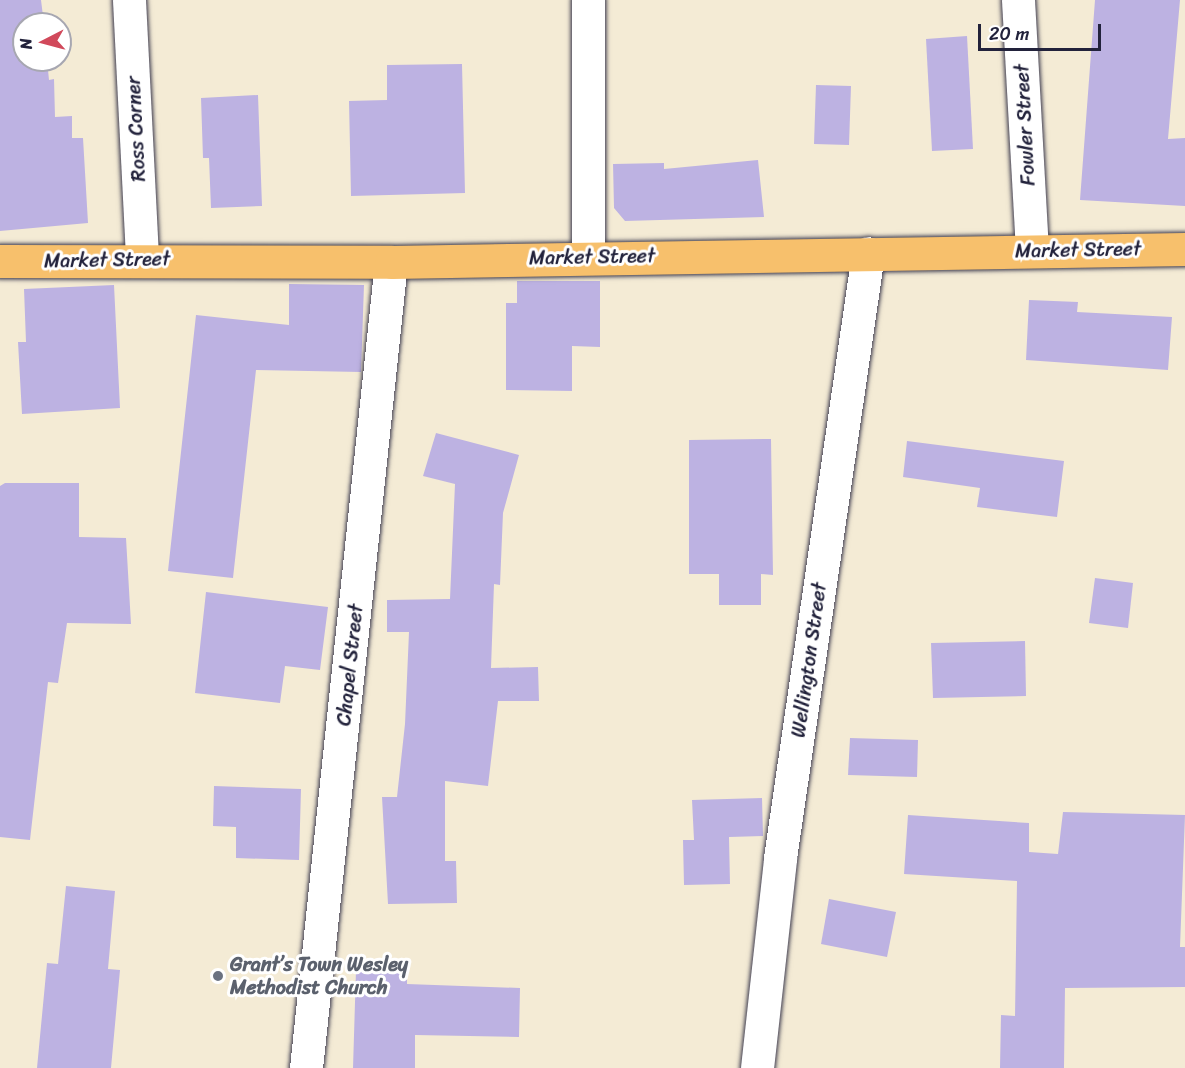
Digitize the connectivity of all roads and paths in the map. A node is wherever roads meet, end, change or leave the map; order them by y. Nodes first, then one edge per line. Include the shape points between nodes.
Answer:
1 (129, 0) edge
2 (588, 0) edge
3 (1018, 0) edge
4 (1185, 249) edge
5 (1032, 250) junction
6 (868, 253) junction
7 (588, 257) junction
8 (142, 259) junction
9 (0, 261) edge
10 (391, 262) junction
11 (306, 1068) edge
12 (757, 1068) edge

1 - 8 street, Ross Corner
2 - 7 street
3 - 5 street, Fowler Street
4 - 5 main road, Market Street
5 - 6 main road, Market Street
6 - 7 main road, Market Street
6 - 12 street, Wellington Street via 780,858
7 - 10 main road, Market Street
8 - 9 main road, Market Street
8 - 10 main road, Market Street
10 - 11 street, Chapel Street

